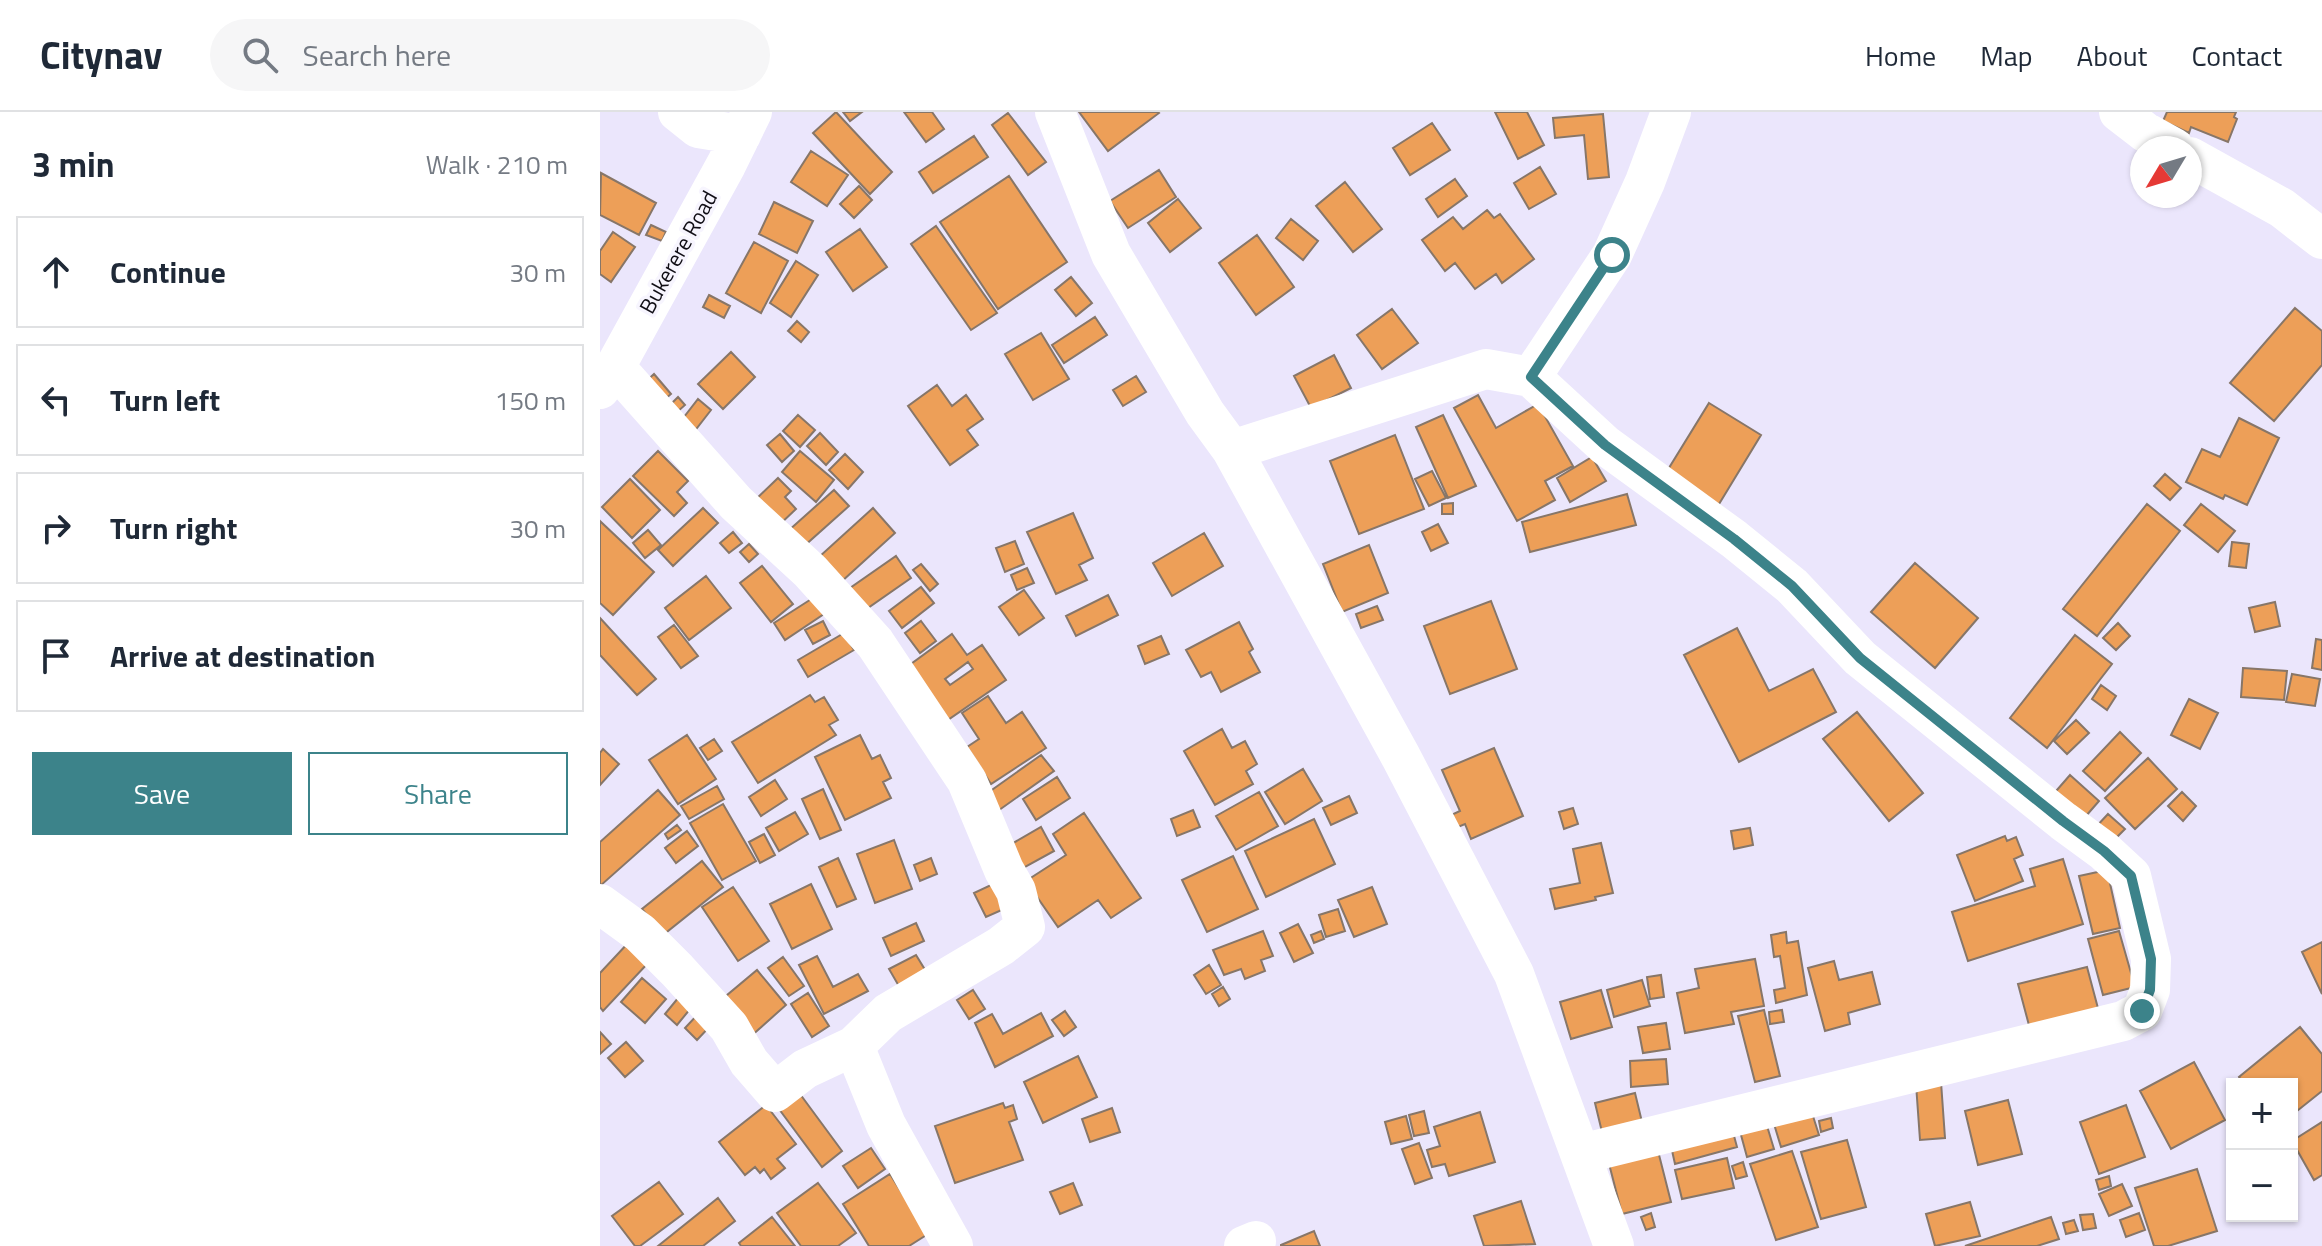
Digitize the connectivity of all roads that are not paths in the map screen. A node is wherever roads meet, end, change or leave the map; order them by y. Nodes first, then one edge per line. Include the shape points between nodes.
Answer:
1 (678, 112) edge
2 (1055, 112) edge
3 (1671, 112) edge
4 (2119, 112) edge
5 (746, 124) edge
6 (2152, 136) edge
7 (2202, 164) edge
8 (2322, 239) edge
9 (1531, 377) junction
10 (607, 378) edge
11 (1232, 450) junction
12 (600, 904) edge
13 (854, 1046) junction
14 (1581, 1154) junction
15 (953, 1246) edge
16 (1614, 1246) edge

1 - 5 street via 698,128
2 - 11 street via 1111,254
3 - 9 street via 1612,255
4 - 6 street
5 - 10 street, Bukerere Road
7 - 8 street via 2282,208
9 - 11 street via 1486,369
9 - 14 street via 1605,445 1792,586 1860,658 2131,876 2151,959 2150,990 2142,1011 2123,1021
10 - 13 street via 810,571 875,643 967,781 1016,891 1025,927 888,1013
11 - 14 street via 1514,974
12 - 13 street via 640,933 677,970 729,1027 775,1092 805,1069
13 - 15 street via 886,1125
14 - 16 street

